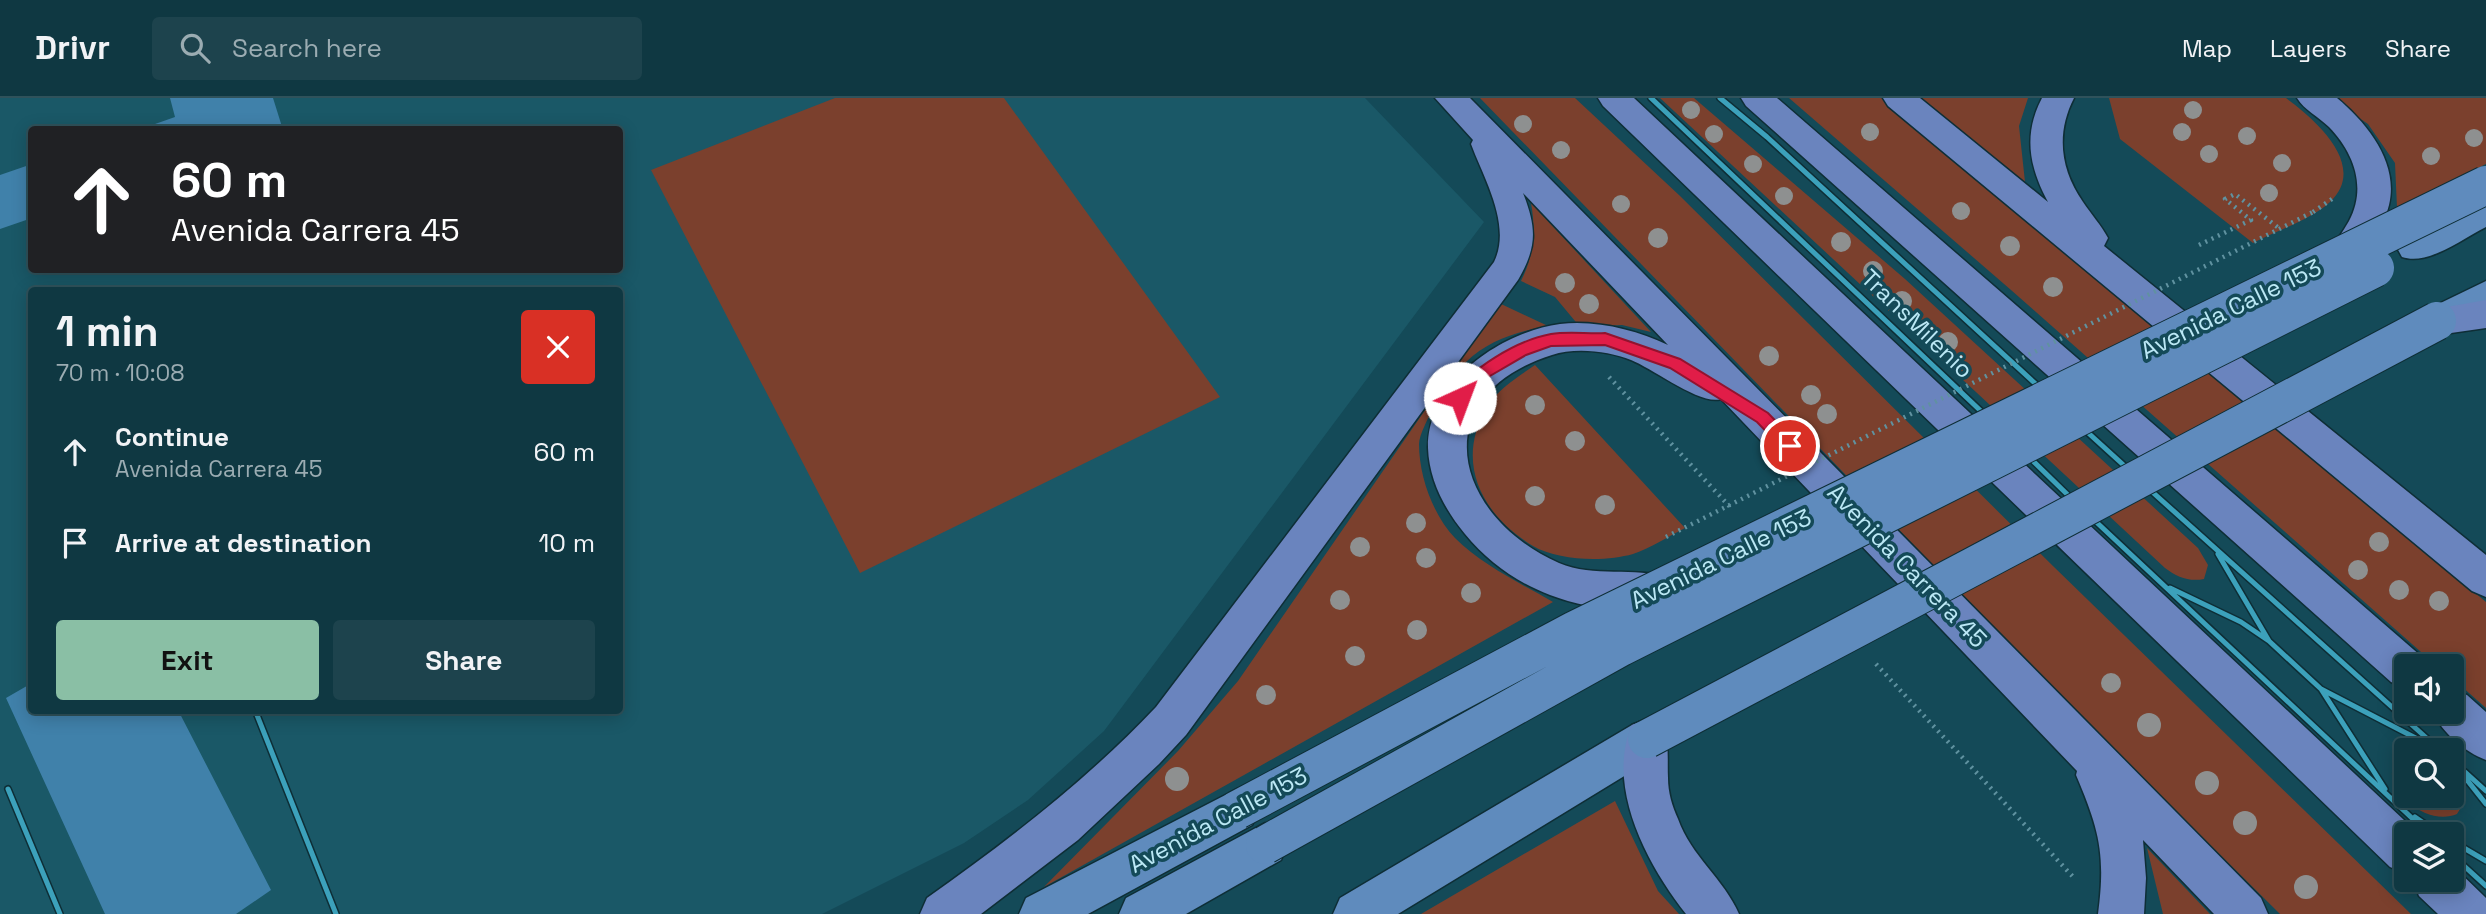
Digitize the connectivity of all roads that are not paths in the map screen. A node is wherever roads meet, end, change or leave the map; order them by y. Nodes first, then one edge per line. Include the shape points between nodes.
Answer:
1 (1451, 98) edge
2 (1614, 98) edge
3 (1651, 98) edge
4 (1720, 98) edge
5 (1756, 98) edge
6 (1899, 98) edge
7 (2058, 98) edge
8 (2313, 98) edge
9 (1481, 130) junction
10 (2486, 185) edge
11 (2486, 212) edge
12 (2346, 253) junction
13 (2486, 295) edge
14 (2151, 304) junction
15 (2486, 314) edge
16 (2437, 321) junction
17 (2059, 406) dead end
18 (2069, 415) dead end
19 (1763, 418) junction
20 (2005, 435) dead end
21 (2015, 444) dead end
22 (2424, 527) junction
23 (2210, 545) junction
24 (2486, 567) edge
25 (2155, 578) junction
26 (2486, 579) edge
27 (1655, 591) junction
28 (2269, 641) junction
29 (2394, 658) edge
30 (2321, 689) junction
31 (257, 714) edge
32 (2464, 720) edge
33 (2417, 738) edge
34 (2425, 738) edge
35 (1647, 739) junction
36 (2486, 740) edge
37 (2076, 742) junction
38 (2464, 772) edge
39 (2464, 776) edge
40 (8, 789) dead end
41 (2486, 791) edge
42 (2394, 800) edge
43 (2394, 801) edge
44 (2486, 804) edge
45 (2401, 808) edge
46 (2403, 808) edge
47 (2416, 822) edge
48 (2423, 822) edge
49 (2394, 841) edge
50 (2464, 848) edge
51 (2486, 861) edge
52 (2464, 866) edge
53 (2486, 886) edge
54 (2447, 892) edge
55 (2123, 899) edge
56 (60, 914) edge
57 (336, 914) edge
58 (943, 914) edge
59 (1042, 914) edge
60 (1142, 914) edge
61 (1356, 914) edge
62 (1716, 914) edge
63 (2245, 914) edge
64 (2470, 914) edge

1 - 9 highway, Avenida Carrera 45
2 - 49 highway
3 - 20 lane, TransMilenio
4 - 17 lane, TransMilenio
5 - 29 highway
6 - 14 highway
7 - 14 highway via 2047,124 2045,156 2060,195 2076,221
8 - 12 highway via 2365,150 2375,178 2365,225
9 - 19 highway, Avenida Carrera 45
9 - 58 highway via 1518,236 1516,250 1498,283 1171,721 1077,815
10 - 12 main road, Avenida Calle 153, bridge
11 - 60 main road, Avenida Calle 153, bridge via 1621,648
12 - 27 main road, Avenida Calle 153, bridge
13 - 16 main road
14 - 22 highway
15 - 16 highway
16 - 35 main road, bridge
18 - 23 lane
19 - 27 highway via 1675,363 1605,339 1551,340 1521,351 1485,371 1460,398 1447,436 1449,477 1469,516 1504,550 1537,572 1598,589
19 - 37 highway, Avenida Carrera 45
21 - 25 lane
22 - 24 highway
22 - 26 highway
23 - 28 lane
23 - 34 lane
25 - 28 lane
25 - 43 lane
27 - 59 main road, Avenida Calle 153, bridge
28 - 30 lane
30 - 33 lane
30 - 42 lane
31 - 57 lane
32 - 36 highway
35 - 61 main road
35 - 62 highway via 1652,811 1680,869
37 - 55 highway via 2104,786 2121,834
37 - 63 highway, Avenida Carrera 45
38 - 41 lane
39 - 44 lane
40 - 56 lane
45 - 47 lane
46 - 48 lane
50 - 51 lane
52 - 53 lane
54 - 64 highway

